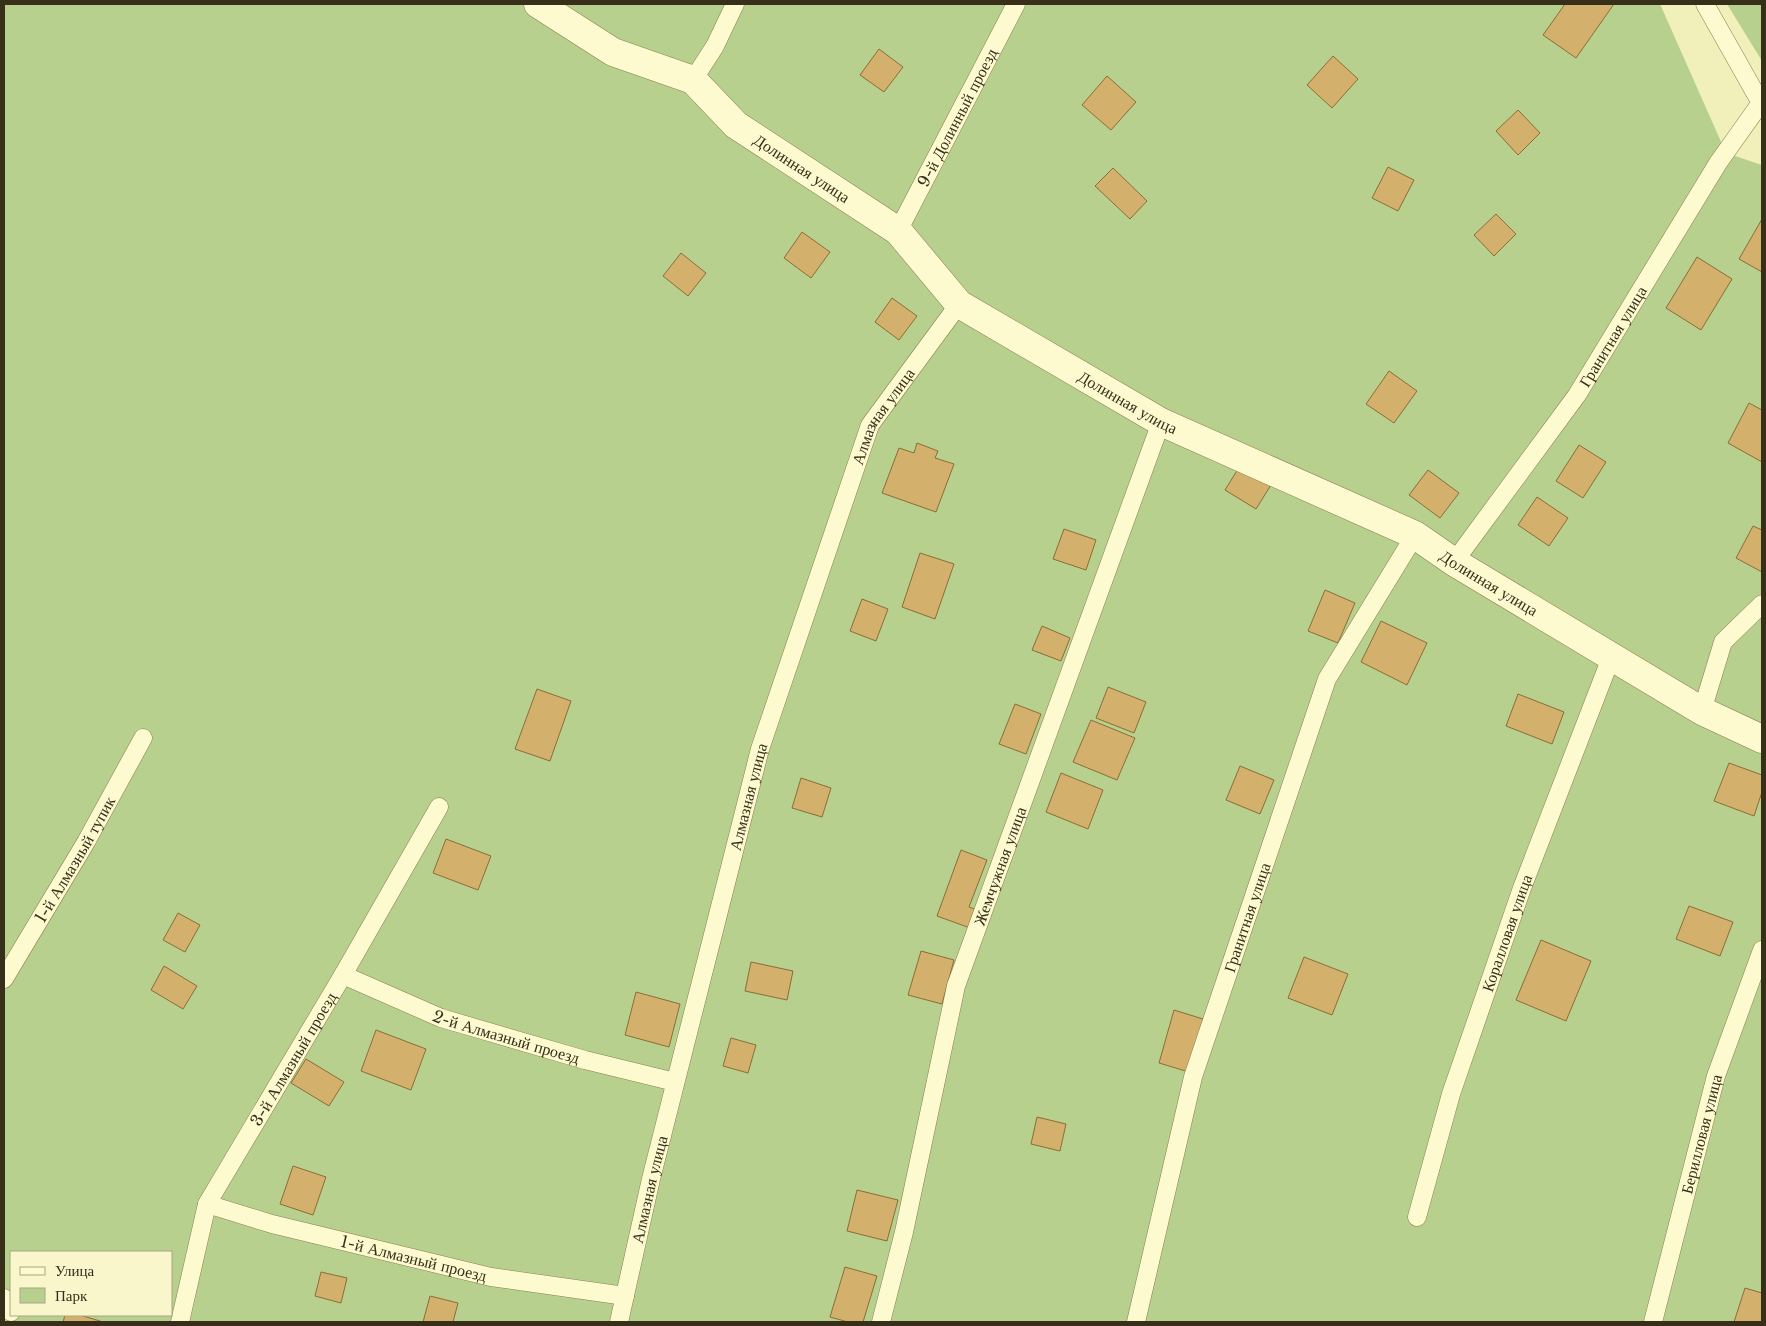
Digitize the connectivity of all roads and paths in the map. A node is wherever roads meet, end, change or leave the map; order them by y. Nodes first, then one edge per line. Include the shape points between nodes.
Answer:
1 (538, 4) edge
2 (736, 4) edge
3 (1016, 4) edge
4 (1705, 4) edge
5 (693, 80) junction
6 (1761, 104) edge
7 (898, 231) junction
8 (959, 304) junction
9 (1161, 422) junction
10 (1415, 535) junction
11 (1454, 562) junction
12 (1762, 604) edge
13 (1612, 655) junction
14 (1702, 711) junction
15 (143, 738) dead end
16 (1762, 739) edge
17 (439, 807) dead end
18 (1762, 950) edge
19 (343, 975) junction
20 (4, 979) edge
21 (675, 1082) junction
22 (207, 1204) junction
23 (1416, 1217) dead end
24 (625, 1296) junction
25 (4, 1298) edge
26 (10, 1309) edge
27 (180, 1322) edge
28 (619, 1322) edge
29 (881, 1322) edge
30 (1136, 1322) edge
31 (1653, 1322) edge

1 - 5 street, Долинная улица via 613,52
2 - 5 lane
3 - 7 lane, 9-й Долинный проезд
4 - 6 lane
5 - 7 street, Долинная улица via 736,125
6 - 11 lane, Гранитная улица via 1718,163 1577,395
7 - 8 street, Долинная улица
8 - 9 street, Долинная улица
8 - 21 lane, Алмазная улица via 870,425 760,749
9 - 10 street, Долинная улица
9 - 29 lane, Жемчужная улица via 956,986 904,1232
10 - 11 street, Долинная улица
10 - 30 lane, Гранитная улица via 1326,679 1193,1077
11 - 13 street, Долинная улица
12 - 14 lane via 1723,642
13 - 14 street, Долинная улица
13 - 23 lane, Коралловая улица via 1522,888 1451,1094
14 - 16 street, Долинная улица
15 - 20 lane, 1-й Алмазный тупик via 86,842
17 - 19 lane, 3-й Алмазный проезд
18 - 31 lane, Берилловая улица via 1716,1076
19 - 21 lane, 2-й Алмазный проезд via 441,1018 585,1060
19 - 22 lane, 3-й Алмазный проезд
21 - 24 lane, Алмазная улица
22 - 24 lane, 1-й Алмазный проезд via 272,1224 491,1277
22 - 27 lane, 3-й Алмазный проезд
24 - 28 lane, Алмазная улица
25 - 26 lane

